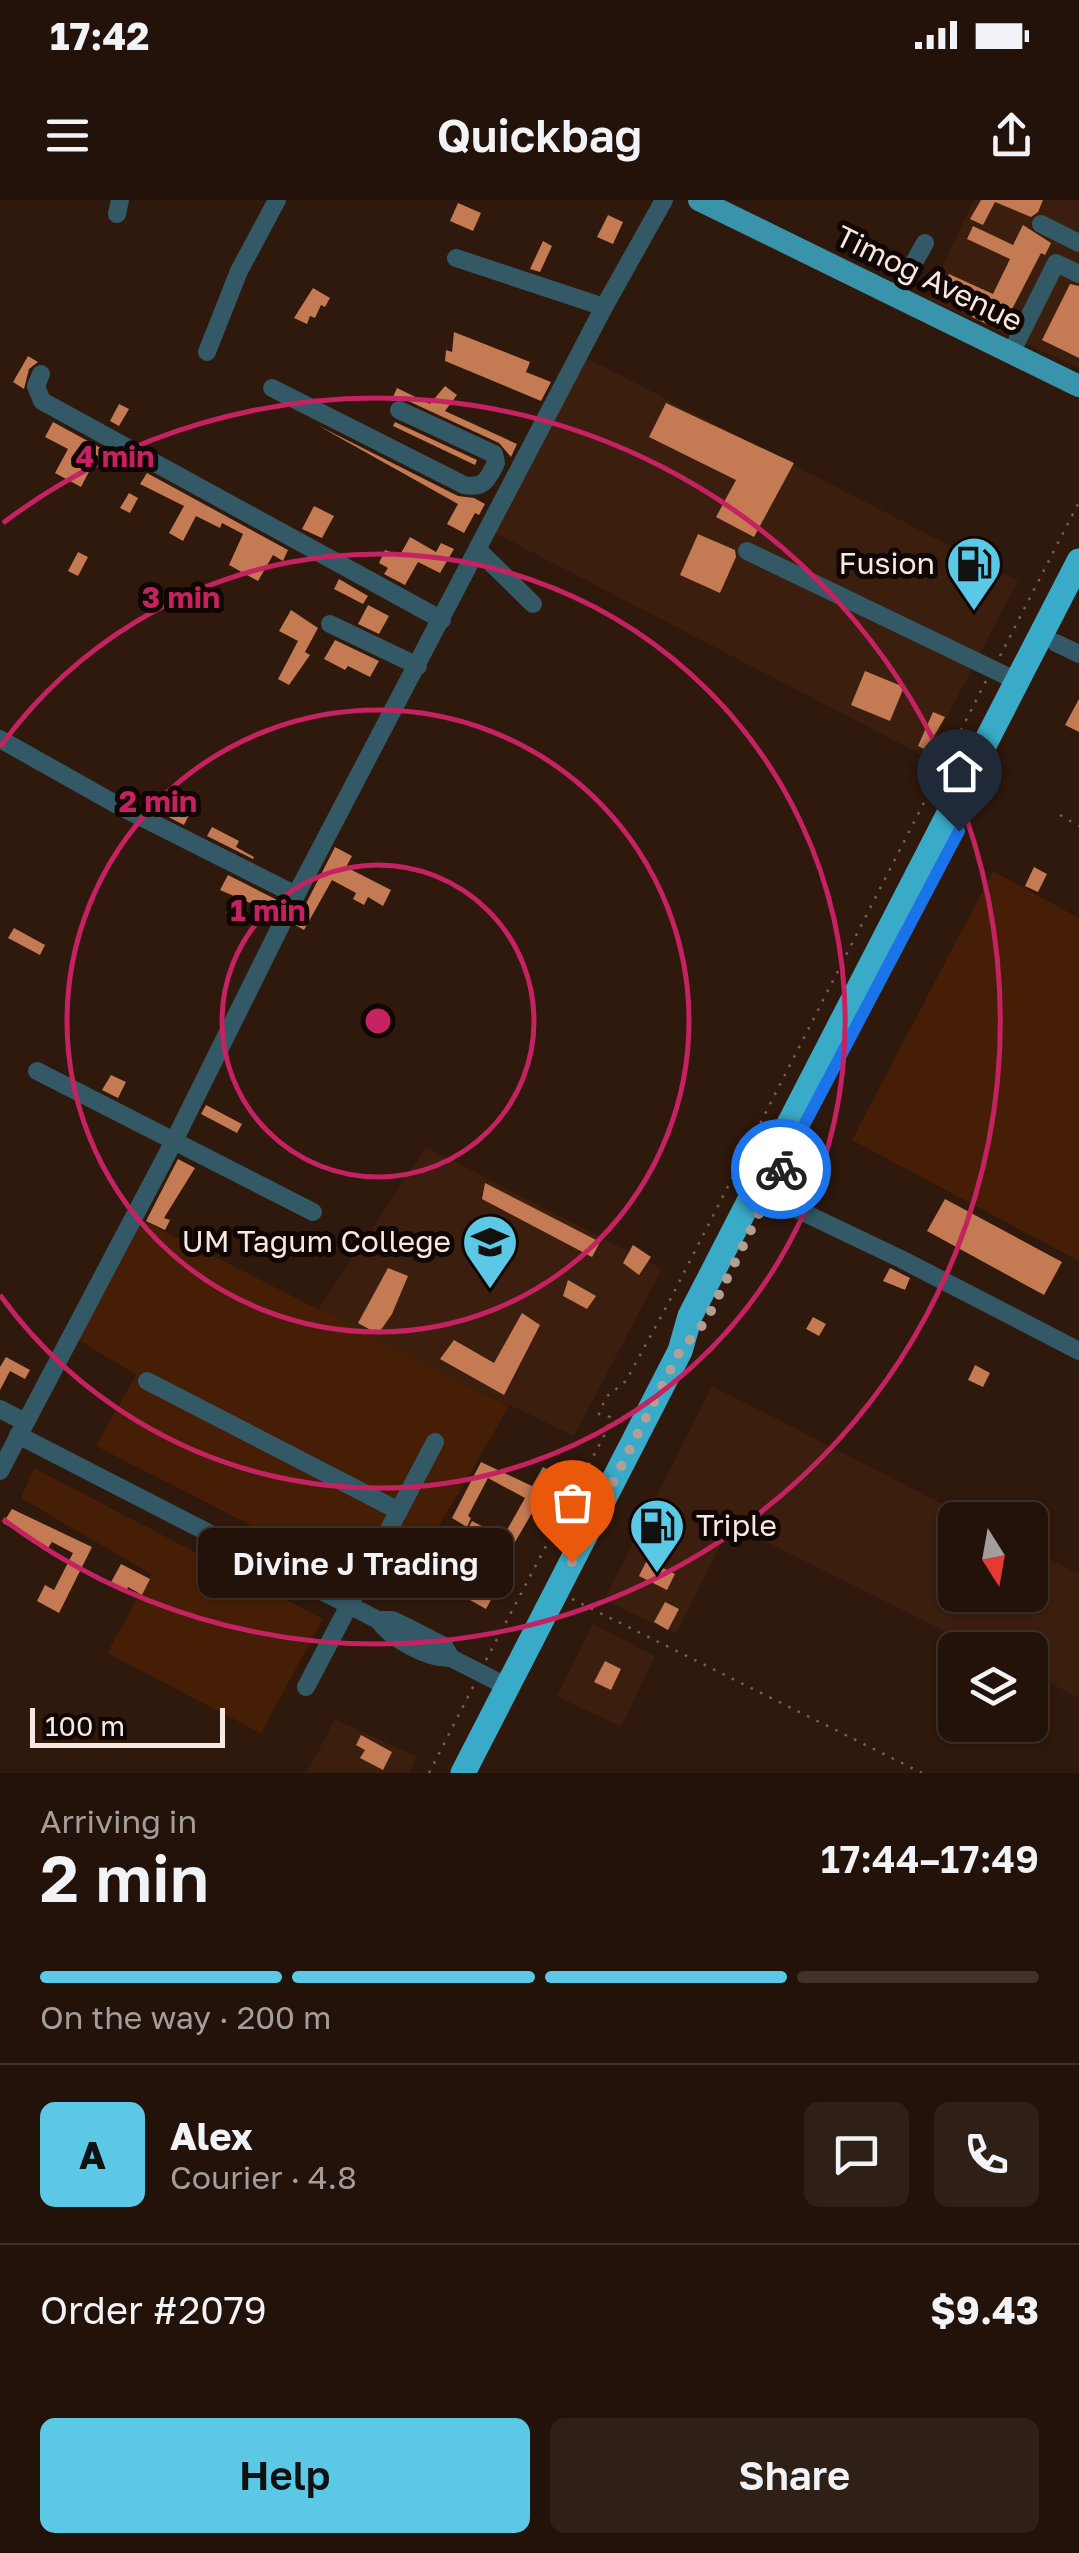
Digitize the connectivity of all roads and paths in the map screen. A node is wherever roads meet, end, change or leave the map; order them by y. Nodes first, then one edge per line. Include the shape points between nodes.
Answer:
1 (277, 200) edge
2 (664, 200) edge
3 (699, 200) edge
4 (1041, 224) dead end
5 (1074, 240) edge
6 (925, 243) dead end
7 (456, 258) dead end
8 (1056, 263) junction
9 (1079, 274) edge
10 (896, 296) junction
11 (604, 308) junction
12 (207, 352) dead end
13 (1011, 352) junction
14 (41, 374) dead end
15 (1079, 386) edge
16 (272, 388) dead end
17 (399, 410) dead end
18 (489, 476) junction
19 (510, 487) junction
20 (1079, 502) edge
21 (478, 550) junction
22 (747, 551) dead end
23 (1079, 562) edge
24 (1079, 598) edge
25 (533, 604) dead end
26 (442, 620) junction
27 (330, 624) dead end
28 (1059, 644) edge
29 (418, 666) junction
30 (992, 669) junction
31 (1019, 682) junction
32 (0, 740) edge
33 (1060, 815) dead end
34 (1079, 826) edge
35 (296, 895) junction
36 (37, 1071) dead end
37 (174, 1141) junction
38 (784, 1145) junction
39 (767, 1195) junction
40 (312, 1212) dead end
41 (680, 1351) junction
42 (1079, 1351) edge
43 (147, 1381) dead end
44 (0, 1410) edge
45 (22, 1429) junction
46 (435, 1442) dead end
47 (0, 1470) edge
48 (399, 1512) junction
49 (557, 1592) junction
50 (350, 1605) junction
51 (480, 1672) junction
52 (306, 1687) dead end
53 (508, 1687) junction
54 (429, 1773) edge
55 (463, 1773) edge
56 (922, 1773) edge

1 - 12 street
2 - 11 street
3 - 10 main road, Timog Avenue
4 - 5 street
5 - 8 street
6 - 10 street
7 - 11 street
8 - 9 street
8 - 13 street
10 - 13 main road, Timog Avenue
11 - 19 street
13 - 15 main road, Timog Avenue
14 - 26 street via 36,386 42,402
16 - 18 street via 464,484 480,486
17 - 18 street via 494,454
18 - 19 street
19 - 21 street
20 - 30 path
21 - 25 street
21 - 26 street
22 - 30 street
23 - 28 highway
24 - 28 highway
26 - 29 street
27 - 29 street
28 - 31 highway
28 - 38 highway
29 - 35 street
30 - 31 street
30 - 51 path via 670,1300 626,1381 606,1397 599,1414 610,1418 604,1434
31 - 38 highway
32 - 35 street
33 - 34 path
35 - 37 street
36 - 37 street
37 - 40 street
37 - 45 street
38 - 39 highway
38 - 41 highway via 690,1316
39 - 41 highway via 706,1321
39 - 42 street
41 - 49 highway
43 - 48 street
44 - 45 street
45 - 47 street
45 - 50 street
46 - 48 street
48 - 50 street
49 - 53 highway
49 - 56 path
50 - 51 street via 386,1632 444,1646 451,1658
50 - 52 street
51 - 53 street
51 - 54 path
53 - 55 highway

